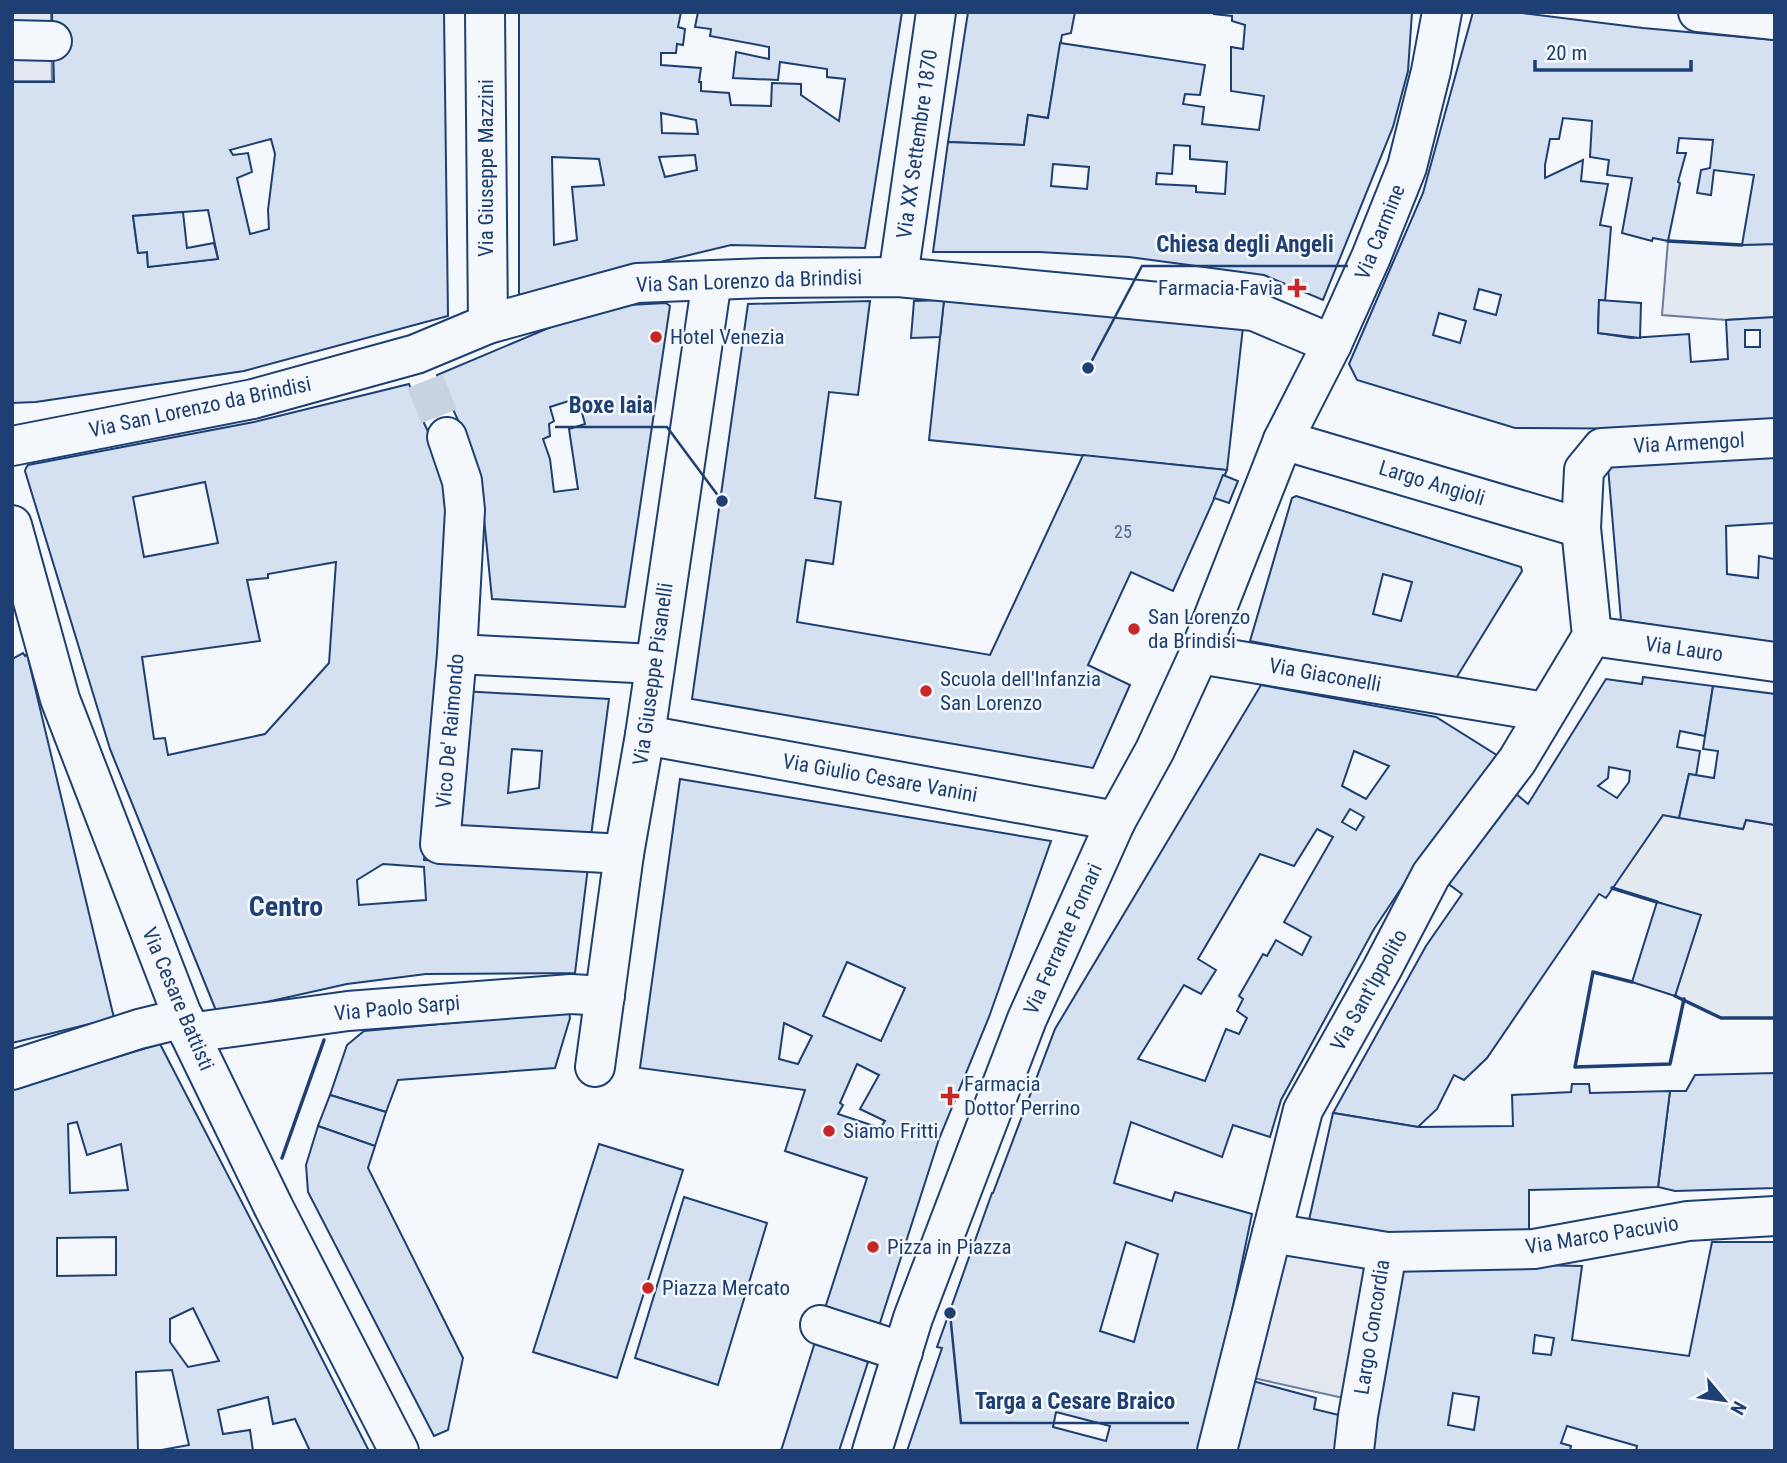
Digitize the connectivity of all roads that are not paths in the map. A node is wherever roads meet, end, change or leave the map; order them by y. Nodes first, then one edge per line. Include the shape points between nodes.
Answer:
1 (485, 12) edge
2 (936, 12) edge
3 (1442, 12) edge
4 (1698, 12) edge
5 (1775, 20) edge
6 (12, 40) edge
7 (51, 41) dead end
8 (898, 277) junction
9 (712, 280) junction
10 (488, 324) junction
11 (1332, 344) junction
12 (447, 437) tunnel mouth
13 (1775, 438) edge
14 (1283, 440) junction
15 (12, 446) edge
16 (12, 525) edge
17 (1581, 527) junction
18 (23, 603) edge
19 (1592, 636) junction
20 (457, 654) junction
21 (1199, 654) junction
22 (1775, 662) edge
23 (654, 664) junction
24 (1545, 712) junction
25 (645, 735) junction
26 (1116, 821) junction
27 (624, 854) junction
28 (605, 996) junction
29 (186, 1025) junction
30 (596, 1067) dead end
31 (12, 1070) edge
32 (1775, 1216) edge
33 (1272, 1233) junction
34 (1387, 1252) junction
35 (820, 1325) dead end
36 (903, 1352) junction
37 (1356, 1433) edge
38 (399, 1451) edge
39 (872, 1451) edge
40 (1217, 1451) edge

1 - 10 street, Via Giuseppe Mazzini
2 - 8 street, Via XX Settembre 1870
3 - 11 street, Via Carmine via 1407,167
4 - 5 street
6 - 7 street
8 - 9 street, Via San Lorenzo da Brindisi
8 - 11 street, Via San Lorenzo da Brindisi via 1254,311
9 - 10 street, Via San Lorenzo da Brindisi via 637,283
9 - 23 street, Via Giuseppe Pisanelli
10 - 15 street, Via San Lorenzo da Brindisi via 421,368
11 - 14 street, Via Carmine
12 - 20 street, Vico De' Raimondo via 462,481 465,510
13 - 17 street, Via Armengol via 1602,448 1584,470
14 - 17 street, Largo Angioli
14 - 21 street, Via Ferrante Fornari
16 - 18 street, Via Cesare Battisti
17 - 19 street
18 - 29 street, Via Cesare Battisti
19 - 22 street, Via Lauro
19 - 24 street
20 - 23 street
20 - 27 street, Vico De' Raimondo via 440,844
21 - 24 street, Via Giaconelli
21 - 26 street, Via Ferrante Fornari
23 - 25 street, Via Giuseppe Pisanelli
24 - 33 street, Via Sant'Ippolito via 1512,768 1431,875 1303,1110
25 - 26 street, Via Giulio Cesare Vanini
25 - 27 street, Via Giuseppe Pisanelli
26 - 36 street, Via Ferrante Fornari via 1027,1019
27 - 28 street, Via Giuseppe Pisanelli
28 - 29 street, Via Paolo Sarpi via 571,994
28 - 30 street, Via Giuseppe Pisanelli
29 - 31 street, Via Paolo Sarpi via 139,1029
29 - 38 street, Via Cesare Battisti
32 - 34 street, Via Marco Pacuvio via 1688,1221 1534,1249
33 - 34 street, Largo Concordia
33 - 40 street
34 - 37 street, Largo Concordia
35 - 36 street
36 - 39 street, Via Ferrante Fornari

